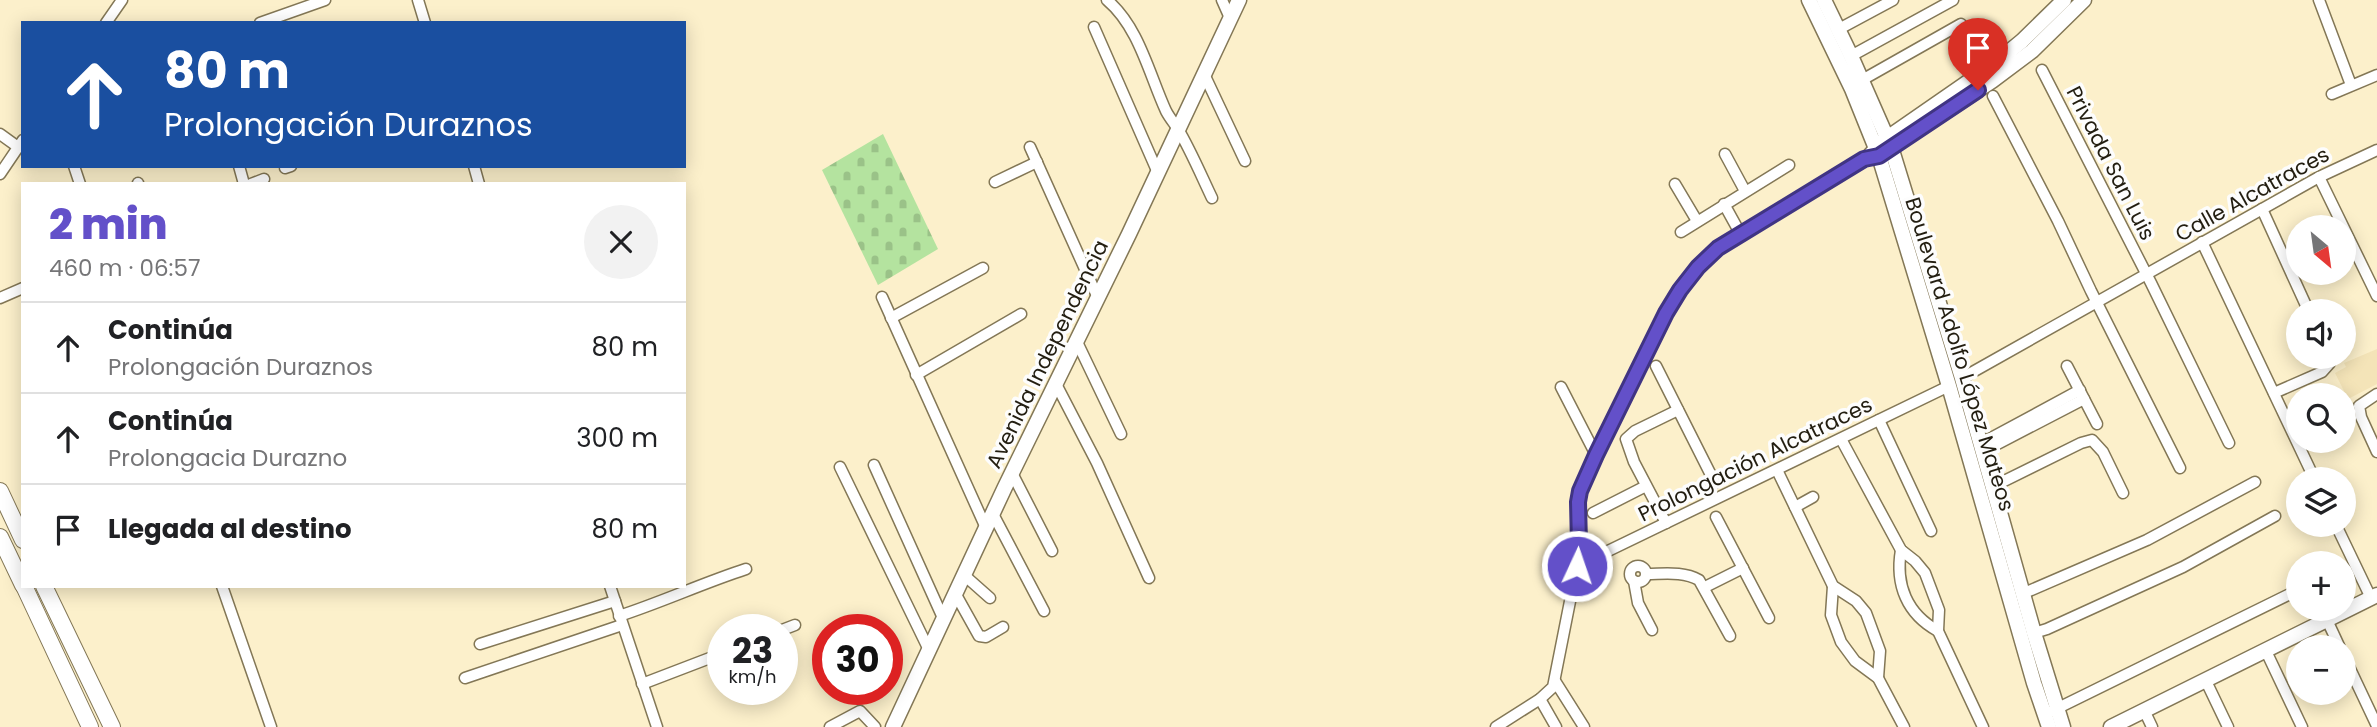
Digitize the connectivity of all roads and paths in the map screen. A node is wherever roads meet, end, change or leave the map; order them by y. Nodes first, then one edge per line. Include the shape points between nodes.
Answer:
1 (122, 0) edge
2 (326, 0) edge
3 (418, 0) edge
4 (1107, 0) edge
5 (1222, 0) edge
6 (1239, 0) edge
7 (1809, 0) edge
8 (1824, 0) edge
9 (1893, 0) edge
10 (1953, 0) edge
11 (2064, 0) edge
12 (2084, 0) edge
13 (2319, 0) edge
14 (1230, 18) junction
15 (107, 21) edge
16 (266, 21) edge
17 (424, 21) edge
18 (1961, 24) dead end
19 (1094, 27) dead end
20 (1839, 29) junction
21 (2027, 46) junction
22 (1851, 56) junction
23 (2042, 70) dead end
24 (1204, 74) junction
25 (2377, 75) edge
26 (1862, 80) junction
27 (2351, 85) junction
28 (2332, 94) dead end
29 (1993, 96) dead end
30 (1178, 129) junction
31 (0, 134) edge
32 (20, 144) edge
33 (1030, 147) dead end
34 (1879, 149) junction
35 (2377, 150) edge
36 (1726, 154) dead end
37 (1245, 161) dead end
38 (1037, 162) junction
39 (1789, 165) dead end
40 (1157, 173) junction
41 (0, 174) edge
42 (2319, 177) junction
43 (264, 179) dead end
44 (256, 182) edge
45 (995, 182) dead end
46 (1675, 184) dead end
47 (1745, 191) junction
48 (1212, 198) dead end
49 (1724, 204) junction
50 (2262, 209) junction
51 (1697, 221) junction
52 (1681, 232) dead end
53 (1740, 233) junction
54 (2202, 242) junction
55 (983, 268) dead end
56 (2146, 274) junction
57 (21, 289) edge
58 (2377, 296) edge
59 (882, 297) dead end
60 (0, 298) edge
61 (1098, 298) junction
62 (2303, 299) edge
63 (2097, 301) junction
64 (1021, 314) dead end
65 (891, 318) junction
66 (1077, 342) junction
67 (1656, 366) dead end
68 (2067, 366) dead end
69 (2325, 369) edge
70 (916, 375) junction
71 (1962, 378) junction
72 (1056, 384) junction
73 (1948, 386) junction
74 (1562, 387) dead end
75 (2274, 393) junction
76 (2377, 394) edge
77 (2082, 395) junction
78 (1678, 410) junction
79 (1879, 420) junction
80 (2097, 424) dead end
81 (1121, 435) dead end
82 (1841, 439) junction
83 (2228, 443) dead end
84 (1981, 448) junction
85 (2377, 452) edge
86 (1596, 455) junction
87 (874, 465) dead end
88 (840, 467) dead end
89 (2309, 467) edge
90 (2180, 468) dead end
91 (1777, 470) junction
92 (1012, 473) junction
93 (2255, 482) dead end
94 (1715, 483) dead end
95 (1646, 486) junction
96 (1992, 487) junction
97 (0, 491) edge
98 (2123, 493) dead end
99 (1813, 498) dead end
100 (1795, 507) junction
101 (1593, 513) dead end
102 (993, 514) junction
103 (2275, 516) dead end
104 (1716, 517) dead end
105 (1666, 523) junction
106 (986, 528) junction
107 (1931, 531) dead end
108 (21, 536) edge
109 (0, 537) edge
110 (2342, 537) edge
111 (1900, 550) junction
112 (1052, 551) dead end
113 (1629, 555) junction
114 (1577, 566) junction
115 (1743, 568) junction
116 (746, 569) dead end
117 (964, 575) junction
118 (1647, 575) junction
119 (1149, 578) dead end
120 (21, 581) edge
121 (1634, 581) junction
122 (1833, 586) junction
123 (1705, 587) junction
124 (24, 588) edge
125 (45, 588) edge
126 (223, 588) edge
127 (611, 588) edge
128 (955, 593) junction
129 (2022, 594) junction
130 (2286, 596) edge
131 (2374, 597) edge
132 (990, 598) dead end
133 (615, 601) junction
134 (2356, 606) edge
135 (1044, 611) dead end
136 (943, 618) junction
137 (1769, 618) dead end
138 (621, 620) junction
139 (2325, 621) edge
140 (1003, 627) dead end
141 (1652, 630) dead end
142 (1938, 631) junction
143 (2034, 633) junction
144 (1730, 636) dead end
145 (480, 644) dead end
146 (2265, 649) junction
147 (929, 650) junction
148 (707, 659) edge
149 (466, 678) dead end
150 (1878, 678) junction
151 (2205, 679) junction
152 (1555, 681) junction
153 (2356, 682) edge
154 (642, 684) junction
155 (1540, 699) junction
156 (2144, 710) junction
157 (2050, 717) edge
158 (898, 724) edge
159 (2377, 726) edge
160 (90, 727) edge
161 (112, 727) edge
162 (271, 727) edge
163 (657, 727) edge
164 (830, 727) edge
165 (875, 727) edge
166 (1496, 727) edge
167 (1556, 727) edge
168 (1584, 727) edge
169 (1904, 727) edge
170 (1983, 727) edge
171 (2063, 727) edge
172 (2111, 727) edge
173 (2152, 727) edge
174 (2228, 727) edge
175 (2302, 727) edge

1 - 15 street
2 - 16 street
3 - 17 street
4 - 30 street via 1120,11
5 - 14 street
6 - 14 street, Avenida Independencia
7 - 34 street, Boulevard Adolfo López Mateos
8 - 20 street, Boulevard Adolfo López Mateos
9 - 20 street
10 - 22 street
11 - 21 street
12 - 21 street
13 - 27 street
14 - 24 street, Avenida Independencia
18 - 26 street
19 - 40 street
20 - 22 street, Boulevard Adolfo López Mateos
21 - 34 street via 1992,82
22 - 26 street, Boulevard Adolfo López Mateos
23 - 56 street, Privada San Luis
24 - 30 street, Avenida Independencia
24 - 37 street
25 - 27 street
26 - 34 street, Boulevard Adolfo López Mateos
27 - 28 street
29 - 63 street
30 - 40 street, Avenida Independencia
30 - 48 street
31 - 32 street
32 - 41 street
33 - 38 street
34 - 53 street
34 - 71 street, Boulevard Adolfo López Mateos
34 - 73 street, Boulevard Adolfo López Mateos
35 - 42 street, Calle Alcatraces
36 - 47 street
38 - 45 street
38 - 61 street
39 - 47 street
40 - 61 street, Avenida Independencia
42 - 50 street, Calle Alcatraces
42 - 58 street
43 - 44 street
46 - 51 street
47 - 49 street
49 - 51 street
49 - 53 street
50 - 54 street, Calle Alcatraces
50 - 62 street
51 - 52 street
53 - 86 street via 1708,257 1680,290
54 - 56 street, Calle Alcatraces
54 - 75 street
55 - 65 street
56 - 63 street, Calle Alcatraces
56 - 83 street
57 - 60 street
59 - 65 street
61 - 66 street, Avenida Independencia
63 - 71 street, Calle Alcatraces
63 - 90 street
64 - 70 street
65 - 70 street
66 - 72 street, Avenida Independencia
66 - 81 street
67 - 78 street
68 - 77 street
69 - 75 street
70 - 106 street
71 - 84 street, Boulevard Adolfo López Mateos
72 - 92 street, Avenida Independencia
72 - 119 street
73 - 79 street, Prolongación Alcatraces
73 - 157 street, Boulevard Adolfo López Mateos
74 - 86 street
75 - 89 street
76 - 85 street via 2359,406
77 - 80 street
77 - 84 street
78 - 94 street
78 - 95 street via 1626,439
79 - 82 street, Prolongación Alcatraces
79 - 107 street
82 - 91 street, Prolongación Alcatraces
82 - 111 street
84 - 96 street, Boulevard Adolfo López Mateos
86 - 114 street via 1578,502
87 - 136 street
88 - 147 street
91 - 100 street
91 - 105 street, Prolongación Alcatraces
92 - 102 street, Avenida Independencia
92 - 112 street
93 - 129 street via 2147,540
95 - 101 street
95 - 105 street
96 - 98 street via 2092,440
96 - 129 street, Boulevard Adolfo López Mateos
97 - 108 main road
99 - 100 street
100 - 122 street
102 - 106 street, Avenida Independencia
102 - 135 street
103 - 143 street via 2183,567
104 - 115 street
105 - 113 street, Prolongación Alcatraces
106 - 117 street, Avenida Independencia
109 - 120 main road
110 - 131 street
111 - 142 street via 1925,573 1939,610
111 - 142 street via 1898,569 1908,602 1916,615
113 - 114 street, Prolongación Alcatraces
113 - 118 street
113 - 121 street
114 - 152 street
115 - 123 street
115 - 137 street
116 - 138 street
117 - 128 street, Avenida Independencia
117 - 132 street
118 - 121 street via 1643,581
118 - 123 street via 1693,576
121 - 141 street via 1638,603
122 - 150 street via 1831,615 1840,642
122 - 150 street via 1866,613 1880,651
123 - 144 street
124 - 160 main road
125 - 161 main road
126 - 162 street
127 - 133 street
128 - 136 street, Avenida Independencia
128 - 140 street via 979,636
129 - 143 street, Boulevard Adolfo López Mateos
130 - 157 street
131 - 134 street
133 - 138 street
133 - 145 street
136 - 147 street, Avenida Independencia
138 - 149 street
138 - 154 street
139 - 146 street
142 - 170 street
143 - 157 street, Boulevard Adolfo López Mateos
146 - 151 street
146 - 175 street
147 - 158 street, Avenida Independencia
148 - 154 street
150 - 169 street
151 - 156 street
151 - 174 street
152 - 155 street
152 - 168 street
153 - 159 street
154 - 163 street
155 - 166 street
155 - 167 street
156 - 172 street
156 - 173 street
157 - 171 street, Boulevard Adolfo López Mateos
164 - 165 street via 860,710

